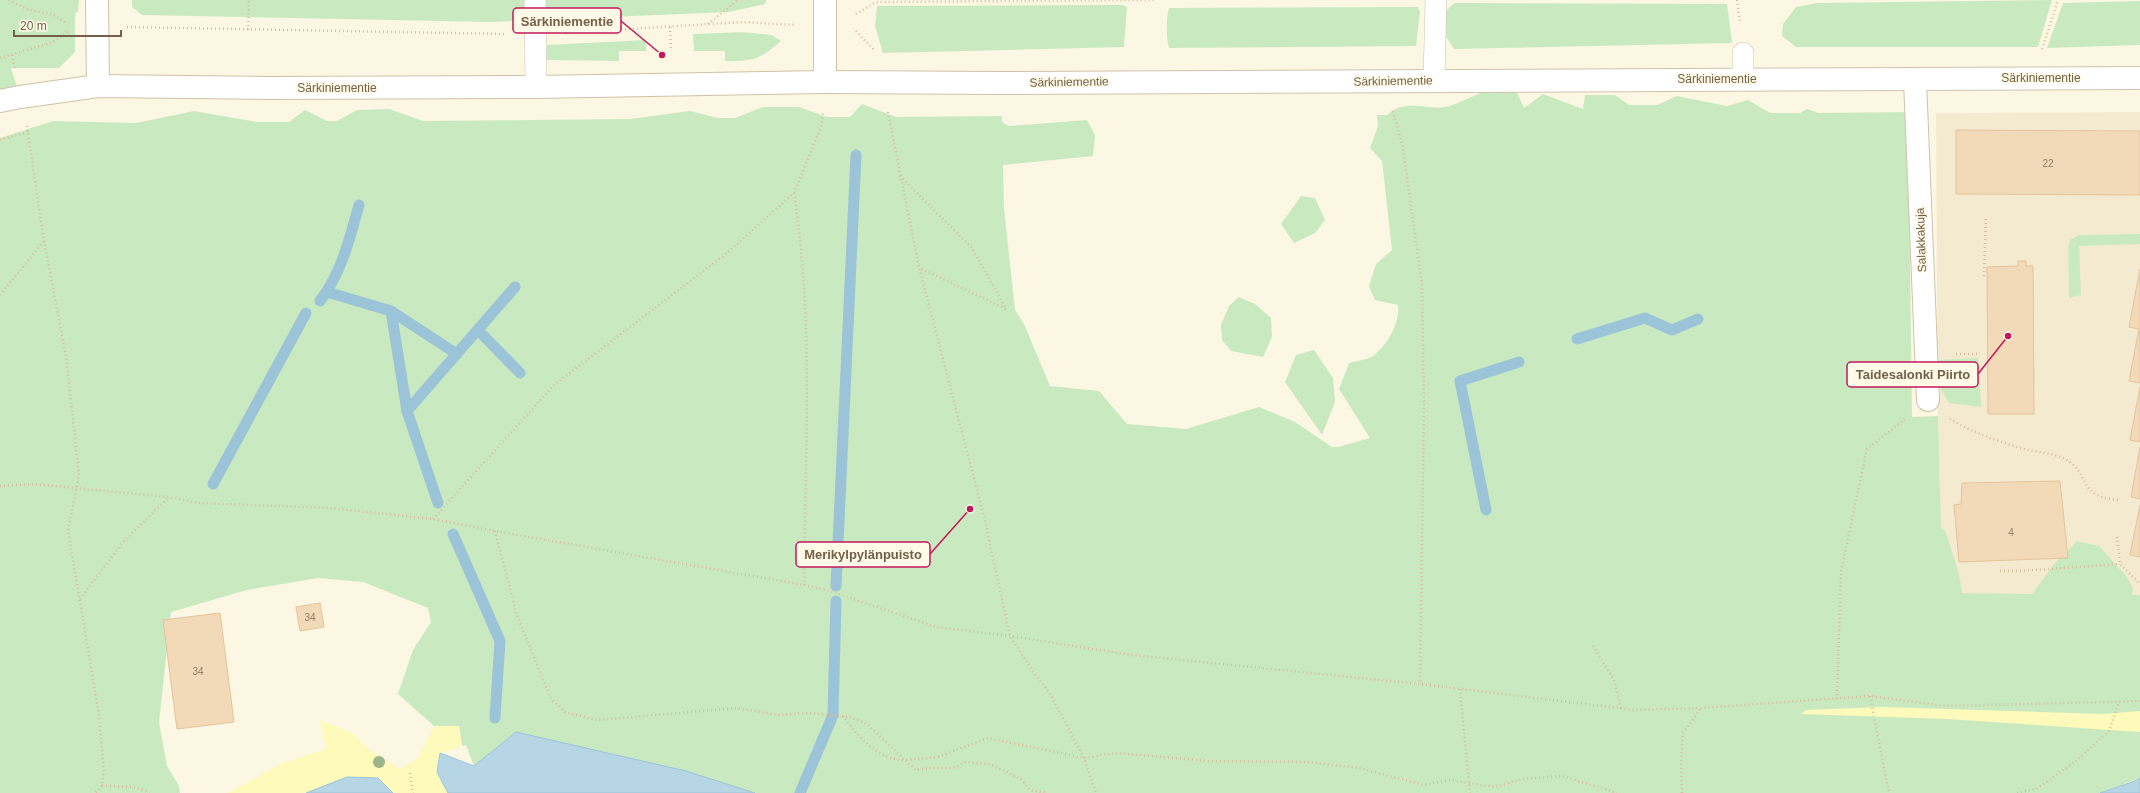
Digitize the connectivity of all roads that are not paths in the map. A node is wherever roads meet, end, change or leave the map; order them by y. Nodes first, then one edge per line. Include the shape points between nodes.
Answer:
1 (97, 0) edge
2 (535, 0) edge
3 (826, 0) edge
4 (1436, 0) edge
5 (1743, 53) dead end
6 (2140, 78) edge
7 (1743, 79) junction
8 (1434, 80) junction
9 (1915, 80) junction
10 (825, 82) junction
11 (98, 86) junction
12 (536, 87) junction
13 (0, 102) edge
14 (1928, 400) road end

1 - 11 street
2 - 12 lane
3 - 10 street
4 - 8 lane
5 - 7 lane
6 - 9 street, Särkiniementie
7 - 8 street, Särkiniementie
7 - 9 street, Särkiniementie
8 - 10 street, Särkiniementie
9 - 14 street, Salakkakuja
10 - 12 street, Särkiniementie
11 - 12 street, Särkiniementie
11 - 13 street, Särkiniementie

